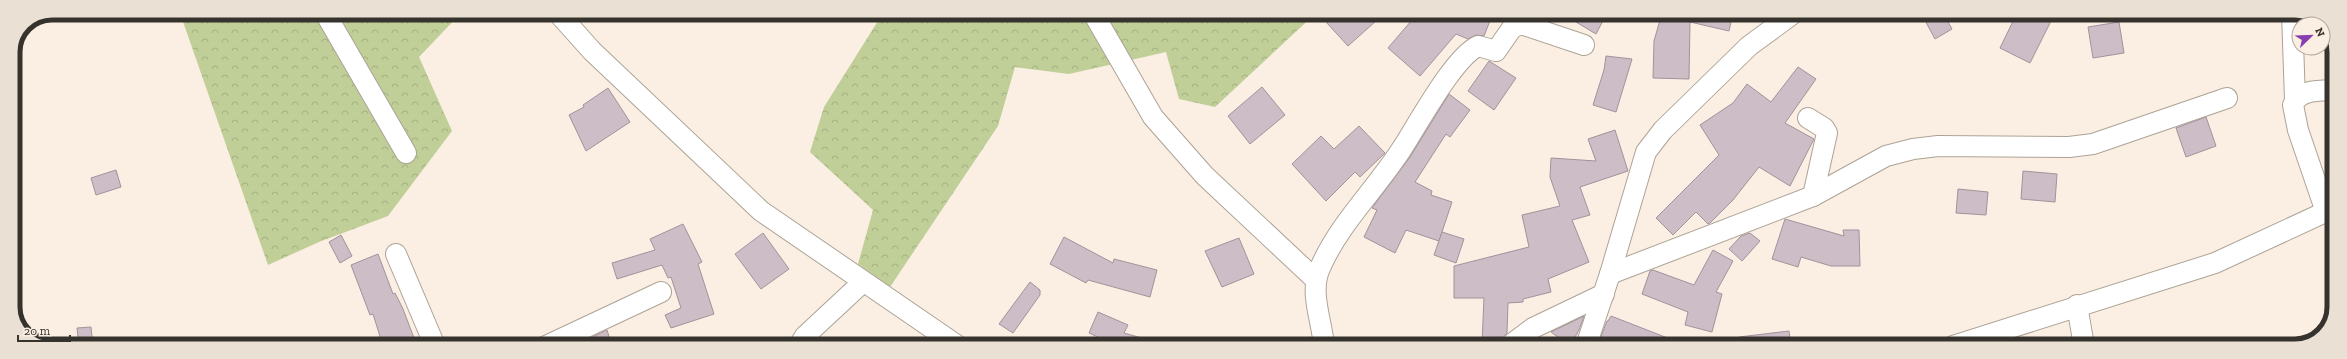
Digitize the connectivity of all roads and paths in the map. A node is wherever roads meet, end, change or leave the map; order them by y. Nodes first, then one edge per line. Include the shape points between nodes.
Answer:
1 (329, 20) edge
2 (564, 20) edge
3 (1097, 20) edge
4 (1784, 20) edge
5 (2292, 20) edge
6 (1584, 45) dead end
7 (2327, 91) edge
8 (2227, 98) dead end
9 (2295, 100) junction
10 (1808, 118) dead end
11 (406, 153) dead end
12 (1813, 196) junction
13 (2327, 202) edge
14 (2327, 211) edge
15 (396, 254) dead end
16 (1610, 274) junction
17 (1316, 280) junction
18 (863, 282) junction
19 (661, 292) dead end
20 (1604, 294) junction
21 (2077, 305) junction
22 (432, 339) edge
23 (561, 339) edge
24 (803, 339) edge
25 (948, 339) edge
26 (1323, 339) edge
27 (1518, 339) edge
28 (1588, 339) edge
29 (1975, 339) edge
30 (2083, 339) edge

1 - 11 street
2 - 18 street via 592,50 761,211
3 - 17 street via 1154,117 1205,176
4 - 16 street via 1749,46 1663,130 1646,152
5 - 9 street
6 - 17 street via 1521,24 1512,28 1496,51 1478,46 1472,48 1416,122 1402,150 1345,226 1320,268
7 - 9 street via 2308,92
8 - 12 street via 2093,144 2069,147 1938,146 1913,149 1886,156
9 - 13 street via 2293,105 2298,130
10 - 12 street via 1824,128 1827,133
12 - 16 street
14 - 21 street via 2215,264
15 - 22 street
16 - 20 street
17 - 26 street
18 - 24 street
18 - 25 street
19 - 23 street
20 - 27 street via 1538,324
20 - 28 street
21 - 29 street
21 - 30 street

